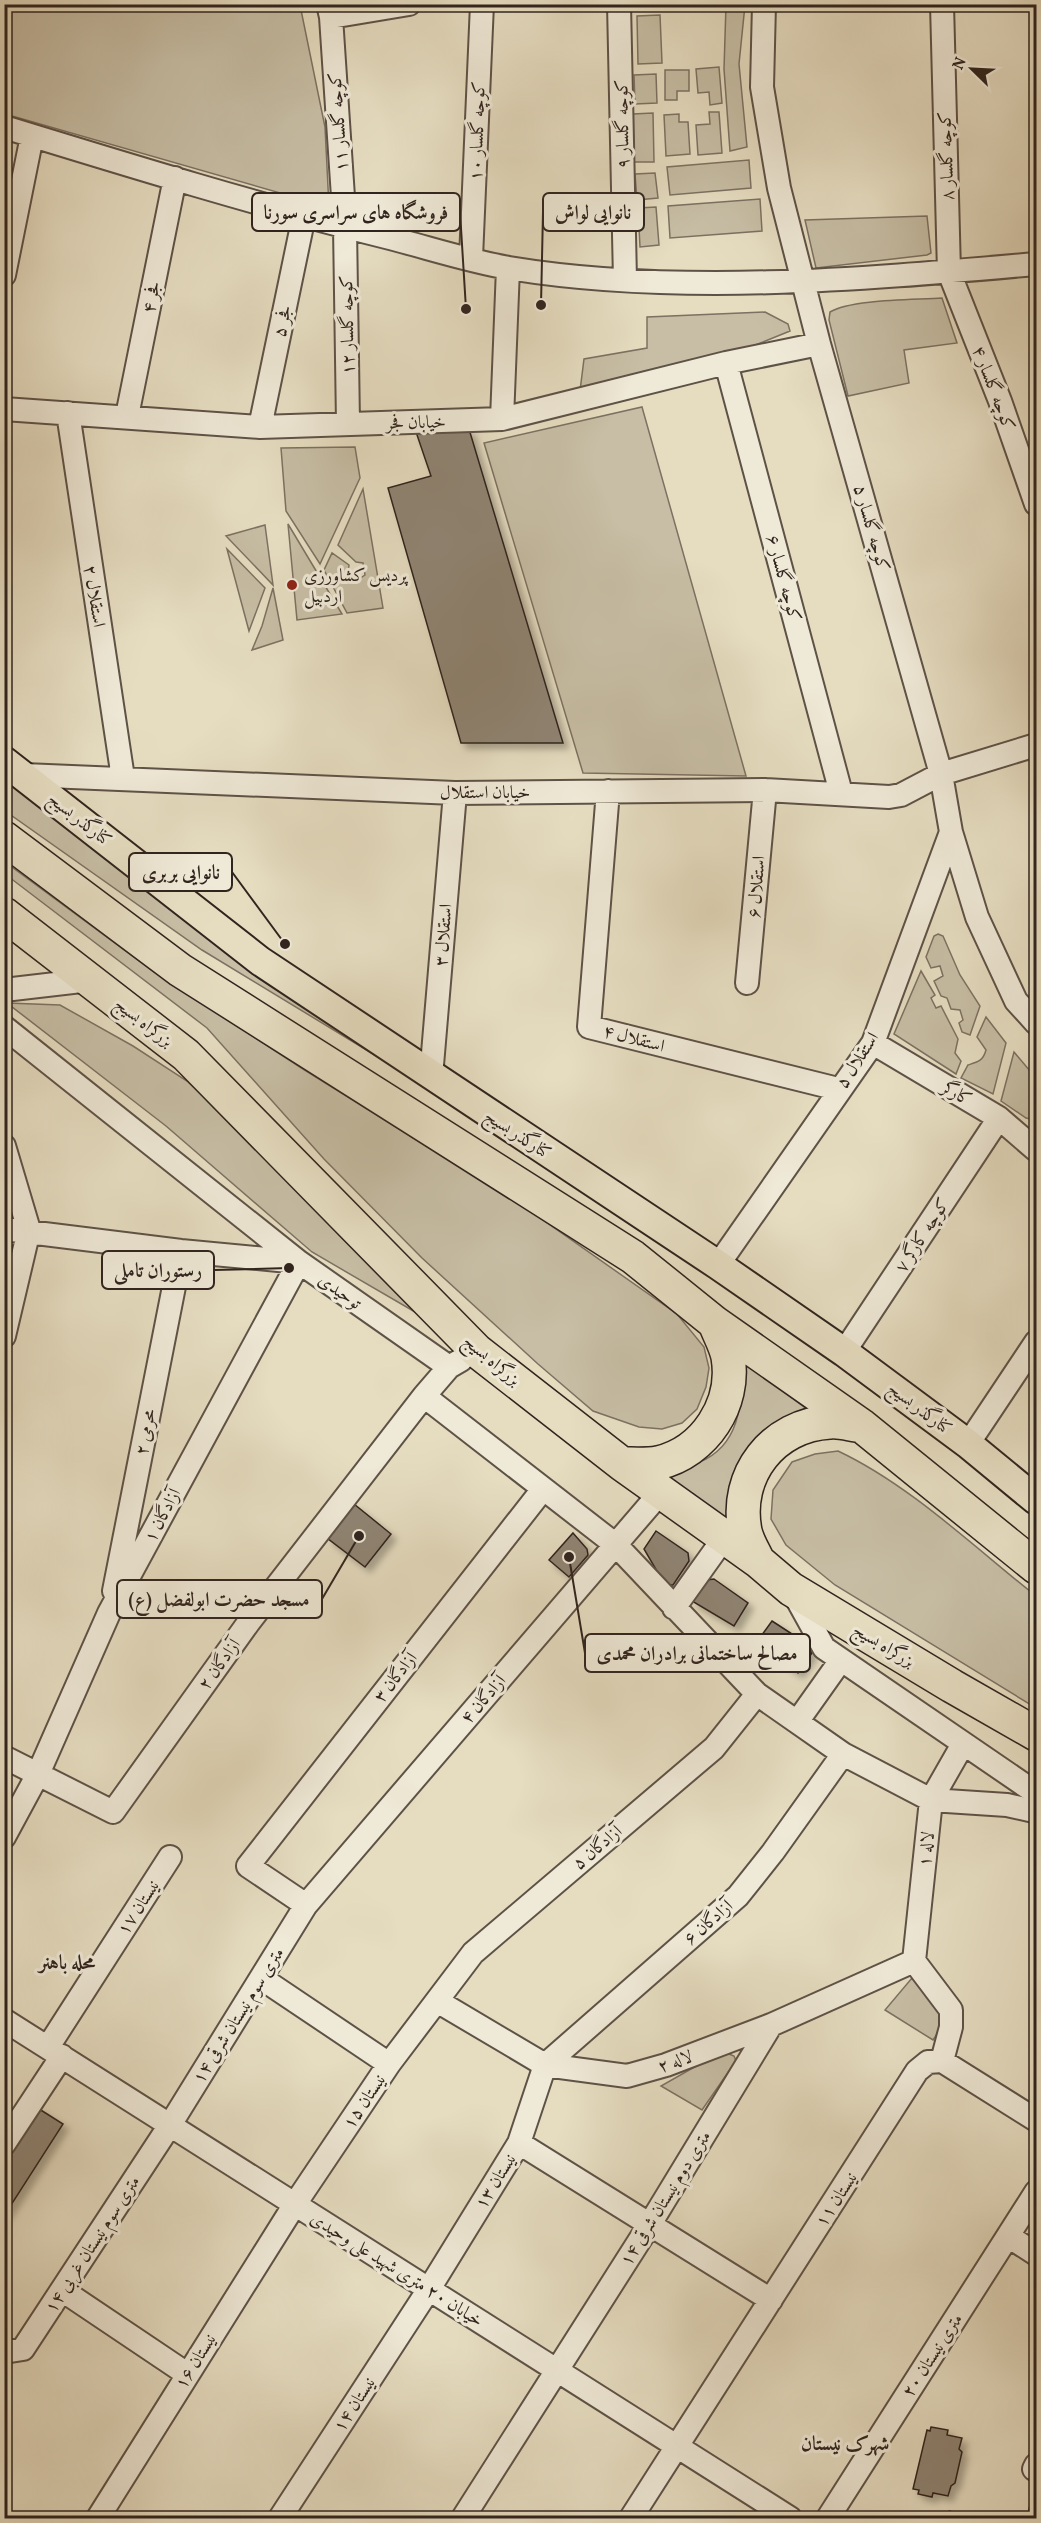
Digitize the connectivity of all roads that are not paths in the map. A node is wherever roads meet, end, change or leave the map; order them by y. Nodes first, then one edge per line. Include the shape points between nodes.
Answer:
1 (409, 4) edge
2 (482, 4) edge
3 (620, 4) edge
4 (764, 4) edge
5 (942, 4) edge
6 (330, 11) edge
7 (4, 127) edge
8 (32, 136) junction
9 (175, 178) junction
10 (304, 216) junction
11 (345, 227) junction
12 (471, 258) junction
13 (1036, 264) edge
14 (508, 268) junction
15 (949, 272) junction
16 (4, 275) edge
17 (625, 280) junction
18 (802, 283) junction
19 (819, 344) junction
20 (726, 363) junction
21 (4, 408) edge
22 (68, 413) junction
23 (127, 416) junction
24 (502, 419) junction
25 (348, 423) junction
26 (260, 427) junction
27 (1036, 504) edge
28 (1036, 745) edge
29 (14, 768) edge
30 (941, 774) junction
31 (123, 778) junction
32 (765, 790) junction
33 (609, 791) junction
34 (841, 793) junction
35 (455, 794) junction
36 (4, 825) edge
37 (951, 832) junction
38 (4, 838) edge
39 (35, 860) junction
40 (4, 914) edge
41 (90, 980) junction
42 (747, 983) dead end
43 (4, 990) edge
44 (1036, 1023) edge
45 (4, 1028) edge
46 (873, 1043) junction
47 (431, 1077) junction
48 (838, 1089) junction
49 (999, 1118) junction
50 (4, 1146) edge
51 (1036, 1150) edge
52 (4, 1229) edge
53 (29, 1230) junction
54 (181, 1251) junction
55 (299, 1262) junction
56 (718, 1265) junction
57 (715, 1323) junction
58 (4, 1336) edge
59 (1036, 1342) edge
60 (477, 1351) junction
61 (844, 1352) junction
62 (449, 1367) junction
63 (424, 1396) junction
64 (862, 1426) junction
65 (968, 1444) junction
66 (621, 1464) junction
67 (137, 1476) junction
68 (177, 1487) junction
69 (543, 1489) junction
70 (660, 1493) junction
71 (1036, 1500) edge
72 (724, 1538) junction
73 (616, 1545) junction
74 (758, 1561) junction
75 (1036, 1567) edge
76 (791, 1588) junction
77 (674, 1608) junction
78 (109, 1613) junction
79 (841, 1660) junction
80 (757, 1694) junction
81 (797, 1722) junction
82 (1036, 1734) edge
83 (963, 1744) junction
84 (843, 1754) junction
85 (4, 1757) edge
86 (38, 1774) junction
87 (1036, 1792) edge
88 (931, 1800) junction
89 (1036, 1806) edge
90 (4, 1837) edge
91 (170, 1857) dead end
92 (306, 1905) junction
93 (914, 1961) junction
94 (261, 1978) junction
95 (437, 2001) junction
96 (4, 2020) edge
97 (771, 2025) junction
98 (580, 2034) junction
99 (55, 2052) junction
100 (942, 2061) junction
101 (389, 2064) junction
102 (545, 2065) junction
103 (591, 2071) junction
104 (1036, 2120) edge
105 (170, 2125) junction
106 (519, 2142) junction
107 (4, 2144) edge
108 (1036, 2192) edge
109 (295, 2204) junction
110 (650, 2224) junction
111 (1008, 2236) junction
112 (1036, 2254) edge
113 (429, 2289) junction
114 (62, 2290) junction
115 (771, 2300) junction
116 (5, 2353) edge
117 (558, 2371) junction
118 (187, 2373) junction
119 (677, 2447) junction
120 (98, 2518) edge
121 (280, 2518) edge
122 (463, 2518) edge
123 (631, 2518) edge
124 (790, 2518) edge
125 (828, 2518) edge

1 - 6 street
2 - 12 street, کوچه گلسار ۱۰
3 - 17 street, کوچه گلسار ۹
4 - 18 street, کوچه گلسار ۵ via 762,87 779,188
5 - 15 street, کوچه گلسار ۸
6 - 11 street, کوچه گلسار ۱۱
7 - 8 street
8 - 9 street
8 - 16 street
9 - 10 street
9 - 23 street, فجر ۴
10 - 11 street
10 - 26 street, فجر ۵
11 - 12 street
11 - 25 street, کوچه گلسار ۱۲
12 - 14 street
13 - 15 street
14 - 17 street
14 - 24 street
15 - 18 street
15 - 27 street, کوچه گلسار ۴
17 - 18 street
18 - 19 street, کوچه گلسار ۵
19 - 20 street, خیابان فجر
19 - 30 street, کوچه گلسار ۵
20 - 24 street, خیابان فجر
20 - 34 street, کوچه گلسار ۶
21 - 22 street, خیابان فجر
22 - 23 street, خیابان فجر
22 - 31 street, استقلال ۲
23 - 26 street, خیابان فجر
24 - 25 street, خیابان فجر
25 - 26 street, خیابان فجر
28 - 30 street, خیابان استقلال
29 - 31 street, خیابان استقلال
29 - 47 main road, کنارگذر بسیج via 260,961
30 - 34 street, خیابان استقلال via 901,795
30 - 37 street, کوچه گلسار ۵
31 - 35 street, خیابان استقلال
32 - 33 street, خیابان استقلال
32 - 34 street, خیابان استقلال
32 - 42 street, استقلال ۶
33 - 35 street, خیابان استقلال
33 - 48 street, استقلال ۴ via 590,1027
35 - 47 street, استقلال ۳
36 - 39 highway
37 - 44 street, کوچه گلسار ۵ via 977,917 1016,1000
37 - 46 street, استقلال ۵
38 - 39 highway
39 - 57 highway via 180,970 633,1257
40 - 41 highway, بزرگراه بسیج
41 - 43 street
41 - 60 highway, بزرگراه بسیج via 186,1055
45 - 55 street
46 - 48 street, استقلال ۵
46 - 49 street, کارگر
47 - 56 main road, کنارگذر بسیج
48 - 56 street, استقلال ۵
49 - 51 street, کارگر
49 - 61 street, کوچه کارگر ۷
50 - 53 street
52 - 53 street, توحیدی
53 - 54 street, توحیدی
53 - 58 street
54 - 55 street, توحیدی
54 - 67 street, محرمی ۲
55 - 62 street, توحیدی
55 - 68 street, آزادگان ۱
56 - 61 main road, کنارگذر بسیج
57 - 64 highway
57 - 66 highway via 728,1356 729,1374 725,1400 714,1424 702,1439 677,1457 657,1463
59 - 65 street
60 - 62 street
60 - 66 highway, بزرگراه بسیج
61 - 65 main road, کنارگذر بسیج
62 - 63 street
63 - 69 street
63 - 86 street, آزادگان ۲ via 249,1622 113,1812
64 - 74 highway via 831,1421 799,1428 784,1434 761,1457 744,1500 745,1532
64 - 75 highway
65 - 71 main road, کنارگذر بسیج
66 - 70 highway, بزرگراه بسیج
67 - 68 street via 144,1494 157,1499
67 - 78 street, محرمی ۲
68 - 78 street, آزادگان ۱
69 - 73 street
69 - 92 street, آزادگان ۳ via 248,1866
70 - 72 highway, بزرگراه بسیج
70 - 73 street, آزادگان ۴
72 - 74 highway, بزرگراه بسیج
72 - 77 street
73 - 77 street
73 - 92 street, آزادگان ۴
74 - 76 highway, بزرگراه بسیج
76 - 79 street via 824,1648
76 - 82 highway, بزرگراه بسیج
77 - 80 street
78 - 86 street, آزادگان ۱
79 - 81 street
79 - 83 street
80 - 81 street
80 - 95 street, آزادگان ۵ via 714,1748 473,1953
81 - 84 street
83 - 87 street
83 - 88 street, لاله ۱
84 - 88 street
84 - 98 street, آزادگان ۶ via 738,1896
85 - 86 street
86 - 90 street, آزادگان ۱
88 - 89 street via 1034,1810
88 - 93 street, لاله ۱
91 - 99 street, نیستان ۱۷
92 - 94 street, ۱۴ متری سوم نیستان شرقی
93 - 97 street, لاله ۲
93 - 100 street via 951,2010
94 - 101 street
94 - 105 street, ۱۴ متری سوم نیستان شرقی
95 - 101 street, نیستان ۱۵
95 - 102 street, لاله ۲
96 - 99 street, خیابان ۲۰ متری شهید علی وحیدی
97 - 103 street, لاله ۲ via 627,2076
97 - 110 street, ۱۴ متری دوم نیستان شرقی
98 - 102 street, آزادگان ۶
98 - 103 street via 576,2044 578,2055
99 - 105 street, خیابان ۲۰ متری شهید علی وحیدی
99 - 107 street, نیستان ۱۷
100 - 104 street
100 - 115 street, نیستان ۱۱ via 928,2062 917,2071
101 - 109 street, نیستان ۱۵
102 - 103 street, لاله ۲
102 - 106 street, نیستان ۱۳
105 - 109 street, خیابان ۲۰ متری شهید علی وحیدی
105 - 114 street, ۱۴ متری سوم نیستان غربی
106 - 110 street
106 - 113 street, نیستان ۱۳
108 - 111 street, ۲۰ متری نیستان
109 - 113 street, خیابان ۲۰ متری شهید علی وحیدی
109 - 118 street, نیستان ۱۶
110 - 115 street
110 - 117 street, ۱۴ متری دوم نیستان شرقی
111 - 112 street
111 - 125 street, ۲۰ متری نیستان
113 - 117 street, خیابان ۲۰ متری شهید علی وحیدی
113 - 121 street, نیستان ۱۴
114 - 116 street, ۱۴ متری سوم نیستان غربی via 23,2349
114 - 118 street
115 - 119 street, نیستان ۱۱
117 - 119 street, خیابان ۲۰ متری شهید علی وحیدی
117 - 122 street, ۱۴ متری دوم نیستان شرقی
118 - 120 street, نیستان ۱۶
119 - 123 street, نیستان ۱۱
119 - 124 street, خیابان ۲۰ متری شهید علی وحیدی

